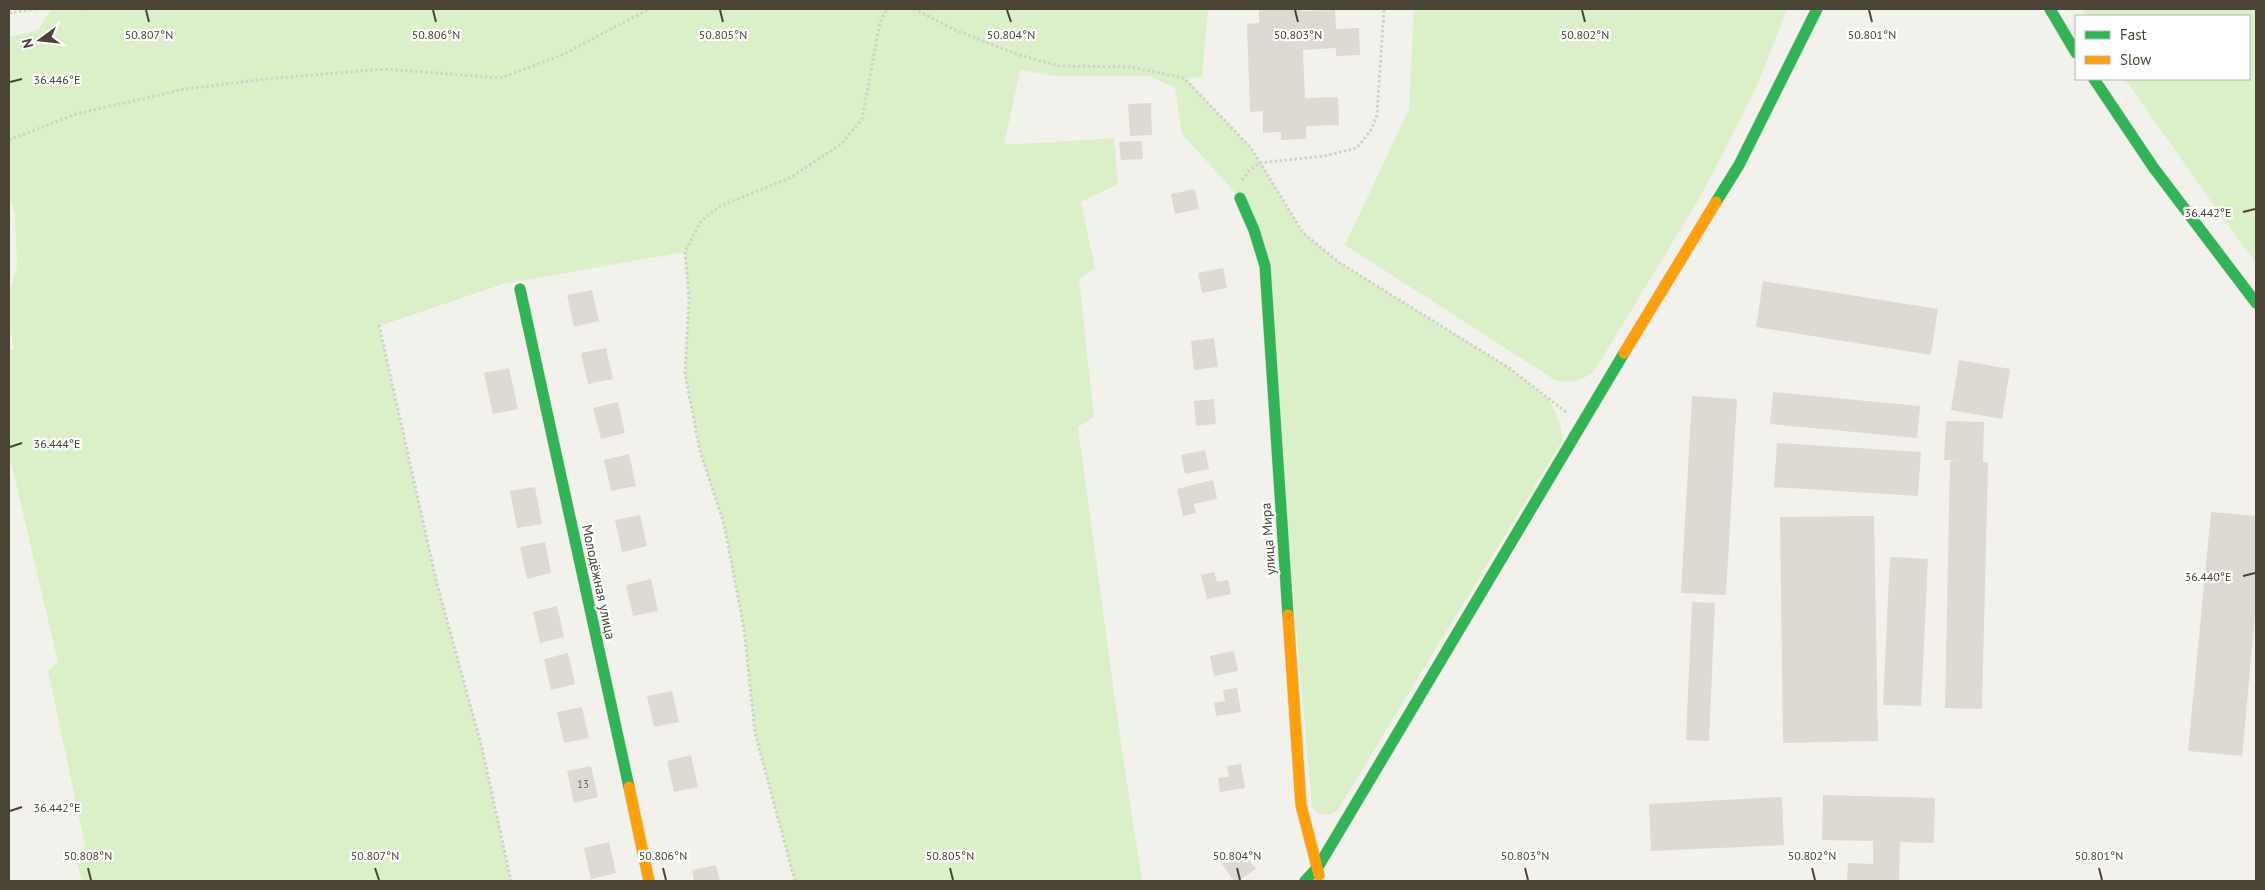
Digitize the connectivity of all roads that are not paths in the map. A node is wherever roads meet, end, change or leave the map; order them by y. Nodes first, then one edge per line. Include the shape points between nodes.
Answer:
1 (1817, 9) edge
2 (2050, 9) edge
3 (2075, 51) edge
4 (2095, 80) edge
5 (1240, 198) road end
6 (520, 288) dead end
7 (2256, 303) edge
8 (1318, 867) junction
9 (648, 881) edge
10 (1305, 881) edge
11 (1319, 881) edge

1 - 8 street via 1739,165 1581,423
2 - 3 street
4 - 7 street via 2153,167
5 - 8 street, улица Мира via 1265,266 1301,805
6 - 9 street, Молодёжная улица
8 - 10 street
8 - 11 street, улица Мира

